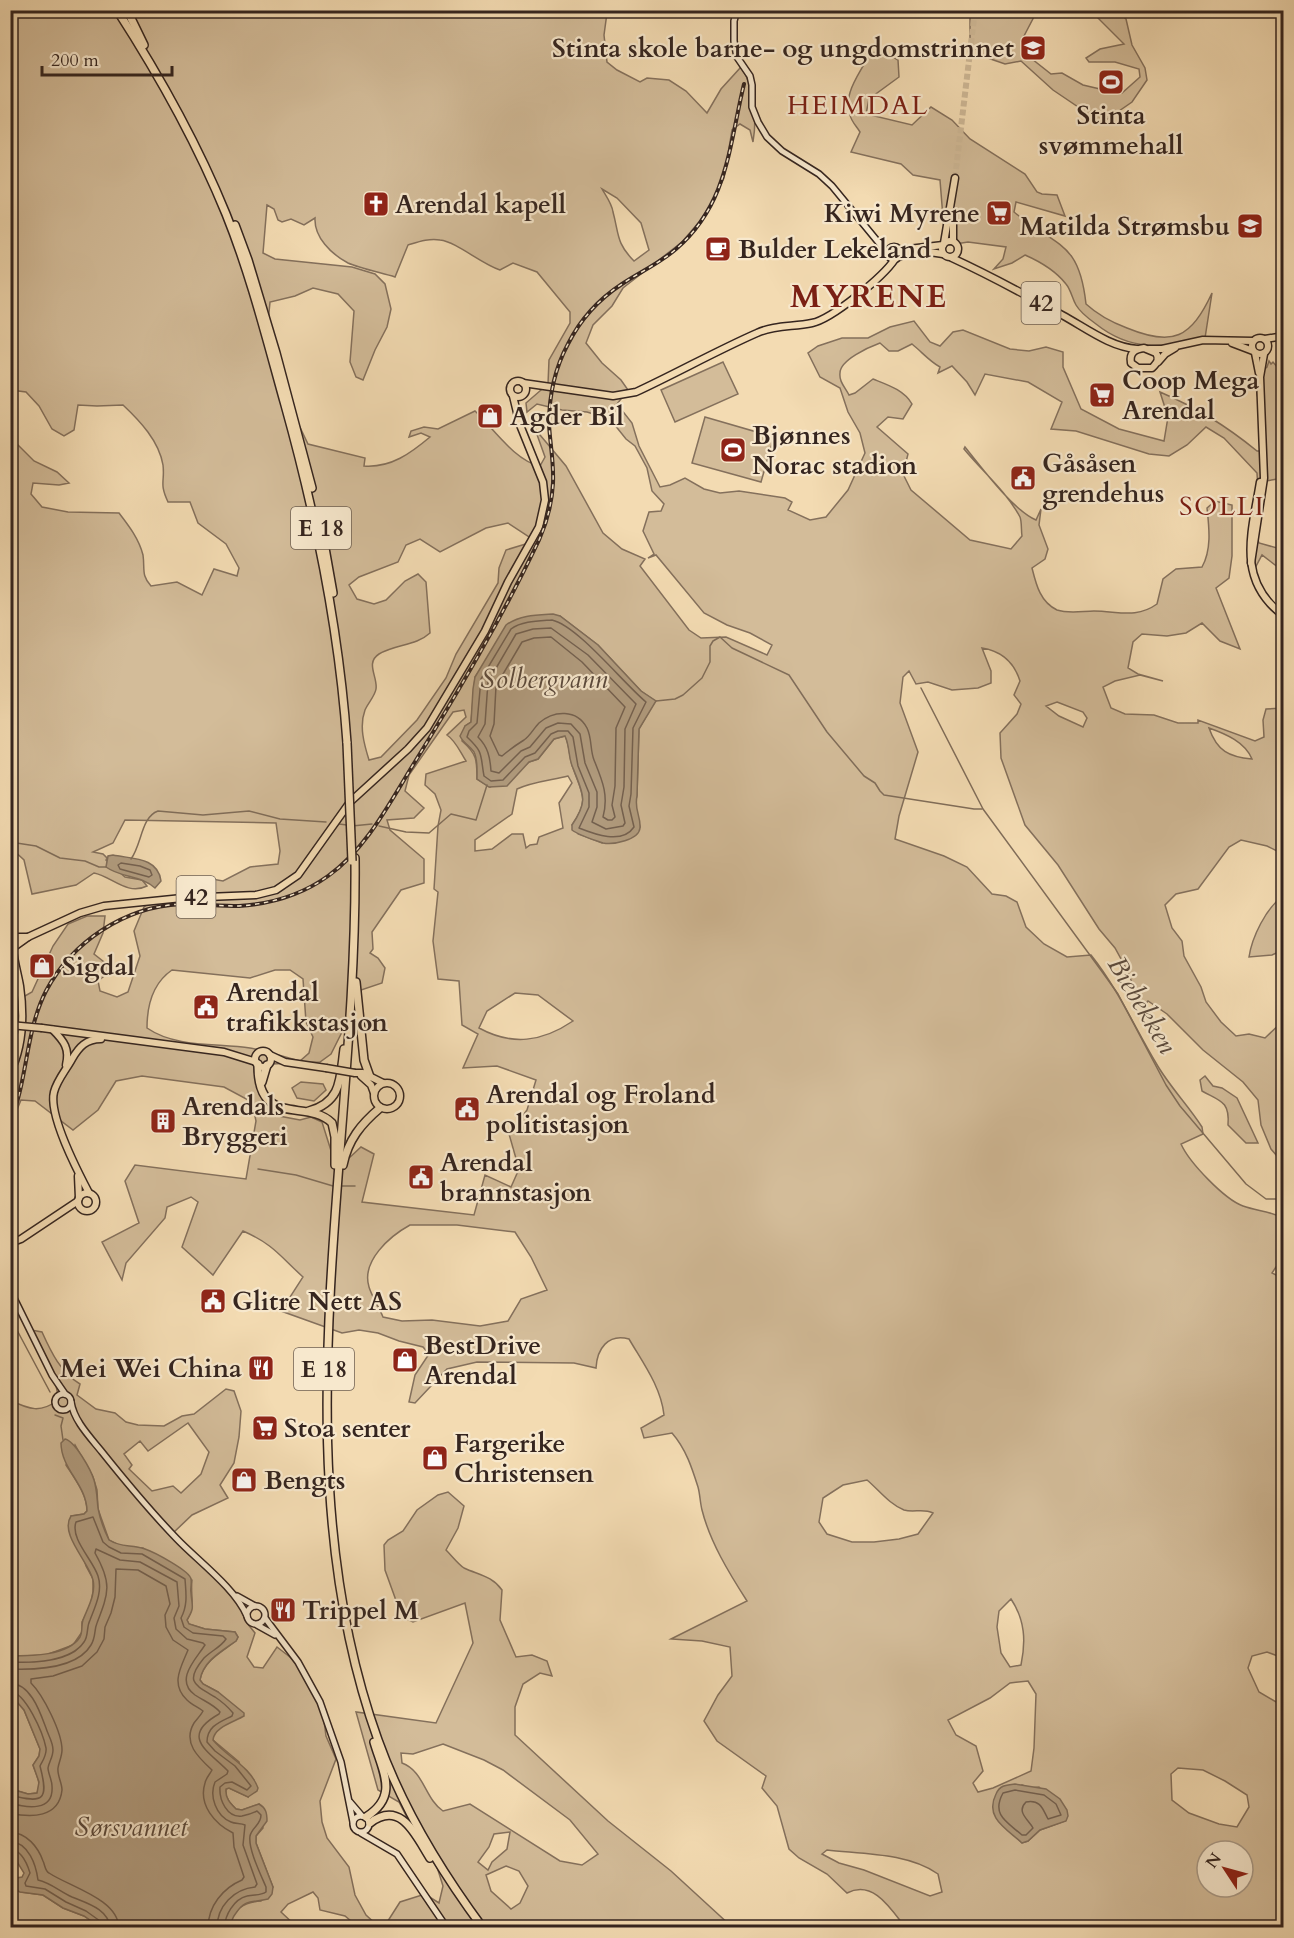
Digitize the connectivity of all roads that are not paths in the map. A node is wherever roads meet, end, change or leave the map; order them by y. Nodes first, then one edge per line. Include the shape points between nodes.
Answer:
1 (737, 10) edge
2 (121, 12) edge
3 (953, 241) junction
4 (944, 244) junction
5 (959, 251) junction
6 (894, 254) junction
7 (943, 254) junction
8 (952, 258) junction
9 (973, 267) junction
10 (1284, 337) edge
11 (1265, 339) junction
12 (1217, 340) junction
13 (1108, 341) junction
14 (1253, 341) junction
15 (1184, 344) junction
16 (1137, 349) junction
17 (1149, 349) junction
18 (1266, 351) junction
19 (1254, 352) junction
20 (1131, 363) junction
21 (1157, 363) junction
22 (1260, 377) junction
23 (523, 383) junction
24 (542, 387) junction
25 (524, 394) junction
26 (513, 396) junction
27 (517, 413) junction
28 (1284, 616) edge
29 (348, 743) junction
30 (353, 859) junction
31 (28, 937) junction
32 (10, 938) edge
33 (13, 950) edge
34 (354, 954) junction
35 (10, 963) edge
36 (17, 976) junction
37 (10, 1025) edge
38 (52, 1029) junction
39 (131, 1040) junction
40 (344, 1048) junction
41 (259, 1052) junction
42 (235, 1054) junction
43 (270, 1055) junction
44 (285, 1062) junction
45 (257, 1063) junction
46 (268, 1064) junction
47 (64, 1072) junction
48 (10, 1073) edge
49 (356, 1073) junction
50 (370, 1077) junction
51 (384, 1083) junction
52 (261, 1084) junction
53 (374, 1093) junction
54 (380, 1108) junction
55 (307, 1112) junction
56 (335, 1168) junction
57 (78, 1173) junction
58 (338, 1177) junction
59 (89, 1193) junction
60 (79, 1200) junction
61 (83, 1210) junction
62 (62, 1213) junction
63 (21, 1239) junction
64 (10, 1243) edge
65 (10, 1248) edge
66 (10, 1290) edge
67 (52, 1376) junction
68 (65, 1394) junction
69 (56, 1397) junction
70 (70, 1402) junction
71 (62, 1410) junction
72 (79, 1423) junction
73 (233, 1593) junction
74 (256, 1606) junction
75 (247, 1616) junction
76 (265, 1618) junction
77 (256, 1624) junction
78 (279, 1638) junction
79 (376, 1741) junction
80 (349, 1800) junction
81 (367, 1820) junction
82 (353, 1822) junction
83 (361, 1833) junction
84 (379, 1842) junction
85 (430, 1858) junction
86 (447, 1928) edge
87 (478, 1928) edge
88 (483, 1928) edge

1 - 6 main road via 737,57 750,76 752,107 767,136 832,186 880,245
2 - 29 highway, E 18 via 197,150 243,261 316,524
2 - 29 highway, E 18 via 188,122 248,260 309,471 329,566
3 - 4 main road
3 - 4 main road via 955,177
3 - 5 main road, 42
4 - 6 main road
4 - 7 main road
5 - 8 main road
5 - 9 main road, 42
6 - 7 main road, 42
6 - 24 main road via 885,270 822,320 764,330 624,395
7 - 8 main road, 42
8 - 9 main road, 42
9 - 13 main road, 42
10 - 11 main road
10 - 18 main road
11 - 14 main road
11 - 18 main road
12 - 14 main road, 42
12 - 15 main road, 42
12 - 19 main road, 42
13 - 16 main road, 42
13 - 20 main road, 42
14 - 19 main road
15 - 17 main road, 42
15 - 21 main road, 42 via 1170,349
16 - 17 main road, 42
16 - 20 main road via 1130,357
17 - 21 main road via 1156,352
18 - 19 main road
18 - 22 main road
19 - 22 main road
20 - 21 main road via 1144,369
22 - 28 main road via 1262,500 1251,563 1259,590
23 - 24 main road
23 - 25 main road
23 - 26 main road via 512,383
24 - 25 main road
25 - 26 main road
25 - 27 main road
26 - 27 main road, 42
27 - 31 main road, 42 via 543,482 545,500 539,527 485,631 427,728 350,802 298,875 276,890 256,895 104,906
29 - 30 highway, E 18, bridge
30 - 34 highway, E 18
30 - 40 highway, E 18
31 - 32 main road, 42
31 - 33 main road, 42
32 - 33 main road, 42
33 - 36 main road, 42
34 - 50 highway, E 18 via 364,1060
34 - 58 highway, E 18
35 - 36 main road, 42
36 - 48 main road, 42 via 22,1021
37 - 38 main road, bridge
38 - 39 main road
38 - 47 main road via 67,1048
39 - 42 main road
39 - 47 main road via 87,1041
40 - 55 highway, E 18 via 334,1095 325,1106
40 - 56 highway, E 18
41 - 42 main road
41 - 43 main road
41 - 45 main road
42 - 45 main road
43 - 44 main road
43 - 46 main road
44 - 46 main road
44 - 49 main road, bridge
45 - 46 main road
45 - 52 highway, E 18
46 - 52 highway
47 - 57 main road via 52,1105
49 - 50 main road
49 - 53 main road via 366,1079
50 - 51 main road
51 - 53 main road
51 - 54 main road via 395,1086 400,1096 392,1109
52 - 55 highway, E 18 via 266,1096 278,1107
53 - 54 main road
54 - 58 highway, E 18 via 349,1144
55 - 56 highway, E 18 via 332,1123
56 - 58 highway, E 18
57 - 59 main road
57 - 60 main road
58 - 79 highway, E 18 via 323,1395 324,1463 343,1626
59 - 60 main road
59 - 61 main road via 95,1197 96,1206
60 - 61 main road
60 - 62 main road
61 - 62 main road
62 - 63 main road
63 - 64 main road
63 - 65 main road
66 - 67 main road
67 - 68 main road
67 - 69 main road
68 - 69 main road
68 - 70 main road
69 - 71 main road via 56,1405
70 - 71 main road
70 - 72 main road
71 - 72 main road
72 - 73 main road via 152,1512
73 - 74 main road
73 - 75 main road
74 - 75 main road
74 - 76 main road via 264,1610
75 - 77 main road
76 - 77 main road
76 - 78 main road
77 - 78 main road
78 - 80 main road via 303,1669 320,1702 341,1762
79 - 81 highway, E 18 via 386,1783 385,1797
79 - 85 highway, E 18 via 396,1794
79 - 88 highway, E 18 via 422,1834
80 - 81 main road
80 - 82 main road
81 - 82 main road via 357,1817
81 - 83 main road via 366,1832
81 - 84 main road
81 - 85 highway, E 18 via 388,1814 401,1818
82 - 83 main road via 354,1829
83 - 84 main road
84 - 86 main road via 397,1854
85 - 87 highway, E 18

